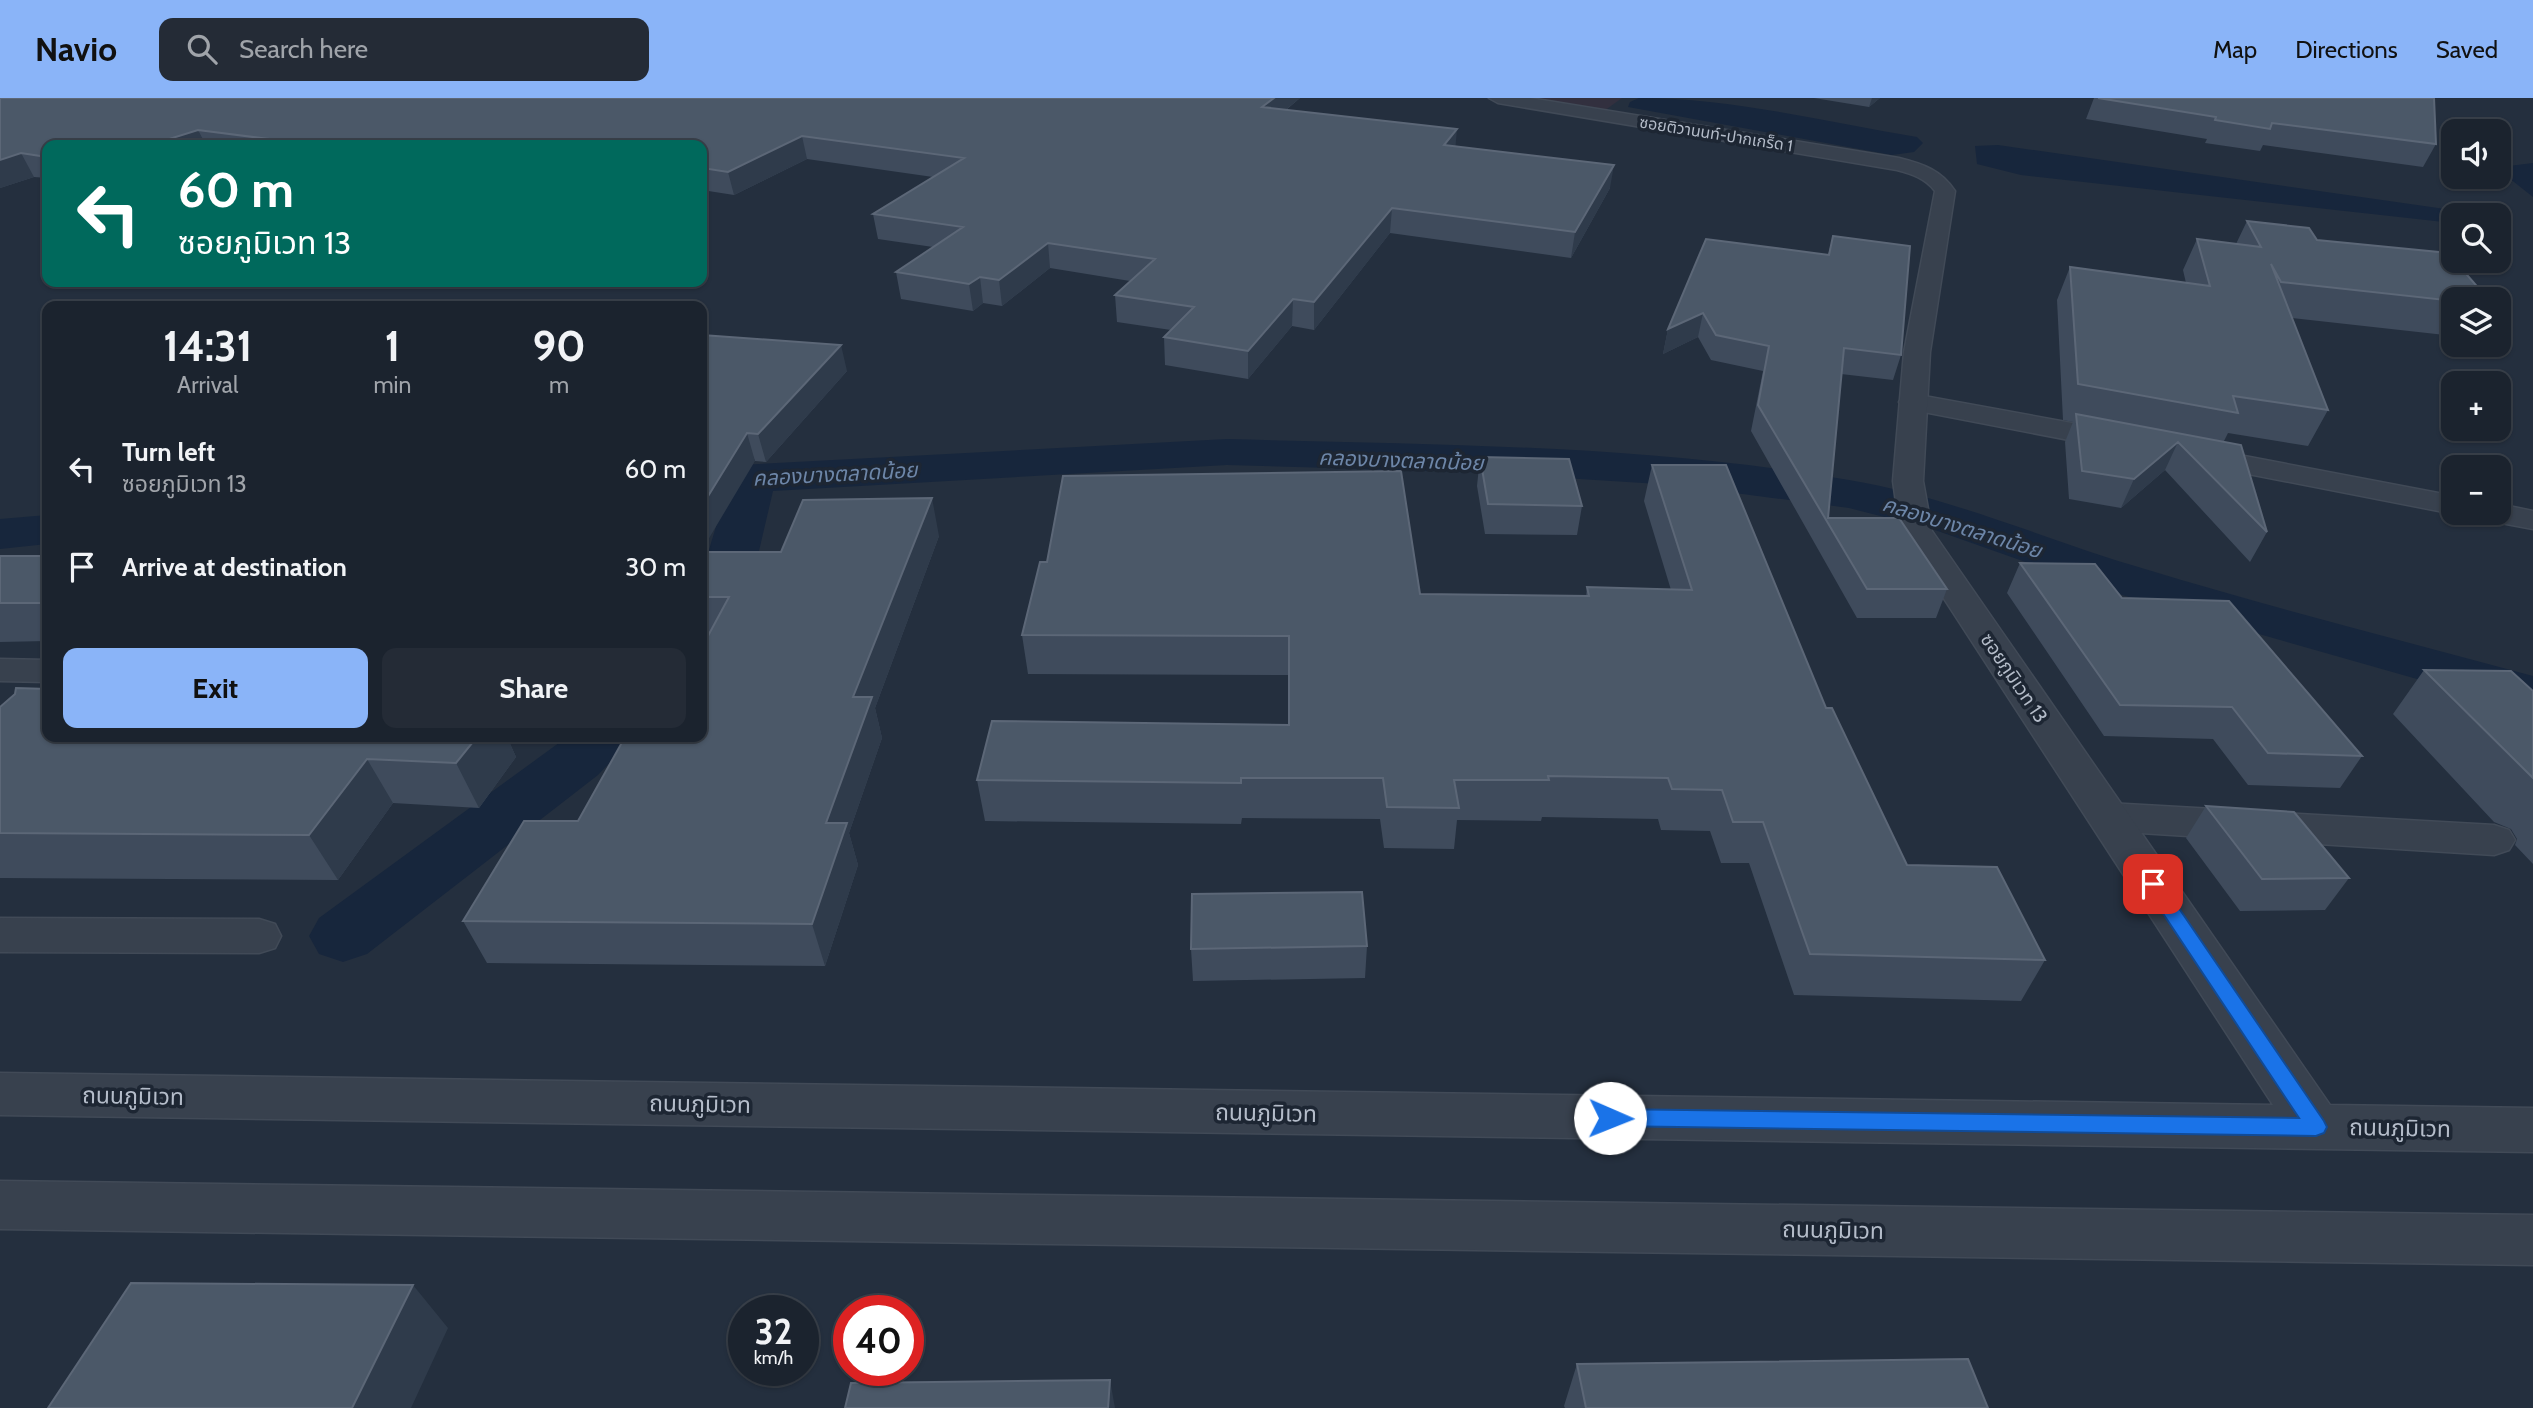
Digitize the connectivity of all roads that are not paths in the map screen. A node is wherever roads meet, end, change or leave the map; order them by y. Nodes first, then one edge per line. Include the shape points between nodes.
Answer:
1 (1499, 98) edge
2 (1931, 175) joint
3 (1913, 402) junction
4 (2441, 503) edge
5 (2511, 516) edge
6 (2533, 520) edge
7 (0, 670) edge
8 (42, 671) edge
9 (2108, 817) junction
10 (2494, 840) dead end
11 (0, 935) edge
12 (259, 936) dead end
13 (0, 1094) edge
14 (2316, 1127) junction
15 (2533, 1130) edge
16 (0, 1205) edge
17 (2533, 1240) edge

1 - 2 street, ซอยติวานนท์-ปากเกร็ด 1 via 1899,164
2 - 3 street, ซอยภูมิเวท 13 via 1945,191 1917,352
3 - 4 street
3 - 9 street, ซอยภูมิเวท 13 via 1908,481 1916,531
5 - 6 street
7 - 8 street
9 - 10 street
9 - 14 street, ซอยภูมิเวท 13
11 - 12 street
13 - 14 street, ถนนภูมิเวท
14 - 15 street, ถนนภูมิเวท
16 - 17 street, ถนนภูมิเวท

